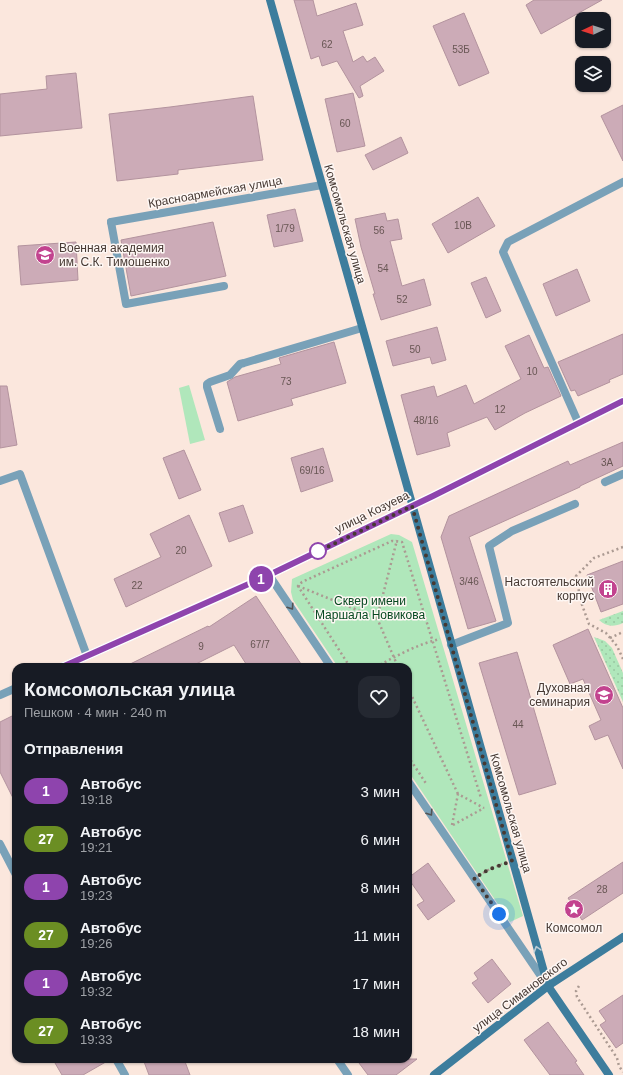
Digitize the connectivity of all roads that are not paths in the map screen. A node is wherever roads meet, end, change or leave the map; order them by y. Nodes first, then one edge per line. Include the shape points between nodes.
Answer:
1 (270, 0) edge
2 (623, 182) edge
3 (322, 185) junction
4 (224, 286) dead end
5 (362, 328) junction
6 (623, 401) edge
7 (578, 422) junction
8 (220, 429) dead end
9 (623, 474) edge
10 (0, 481) edge
11 (605, 482) dead end
12 (575, 504) dead end
13 (412, 506) junction
14 (269, 575) junction
15 (452, 645) junction
16 (88, 656) junction
17 (71, 663) edge
18 (328, 663) edge
19 (12, 690) edge
20 (0, 695) edge
21 (412, 787) edge
22 (1, 847) edge
23 (12, 868) edge
24 (623, 937) edge
25 (548, 986) junction
26 (118, 1063) edge
27 (340, 1063) edge
28 (125, 1075) edge
29 (348, 1075) edge
30 (434, 1075) edge
31 (609, 1075) edge

1 - 3 street, Комсомольская улица
2 - 7 street via 508,242 503,252
3 - 4 street, Красноармейская улица via 111,222 126,304
3 - 5 street, Комсомольская улица
5 - 8 street via 244,362 230,375 207,384
5 - 13 street, Комсомольская улица
6 - 7 street, улица Козуева
7 - 13 street, улица Козуева
9 - 11 street
10 - 16 street via 20,474
12 - 15 street via 512,531 489,546 508,623
13 - 14 street, улица Козуева
13 - 15 street, Комсомольская улица
14 - 16 street, улица Козуева
14 -> 18 street
25 -> 15 street, Комсомольская улица
16 - 17 street, улица Козуева
19 - 20 street
21 -> 25 street, Комсомольская улица
22 - 23 street
24 - 25 street, улица Симановского
25 - 30 street, улица Симановского
25 - 31 street, Комсомольская улица
26 - 28 street
27 - 29 street

